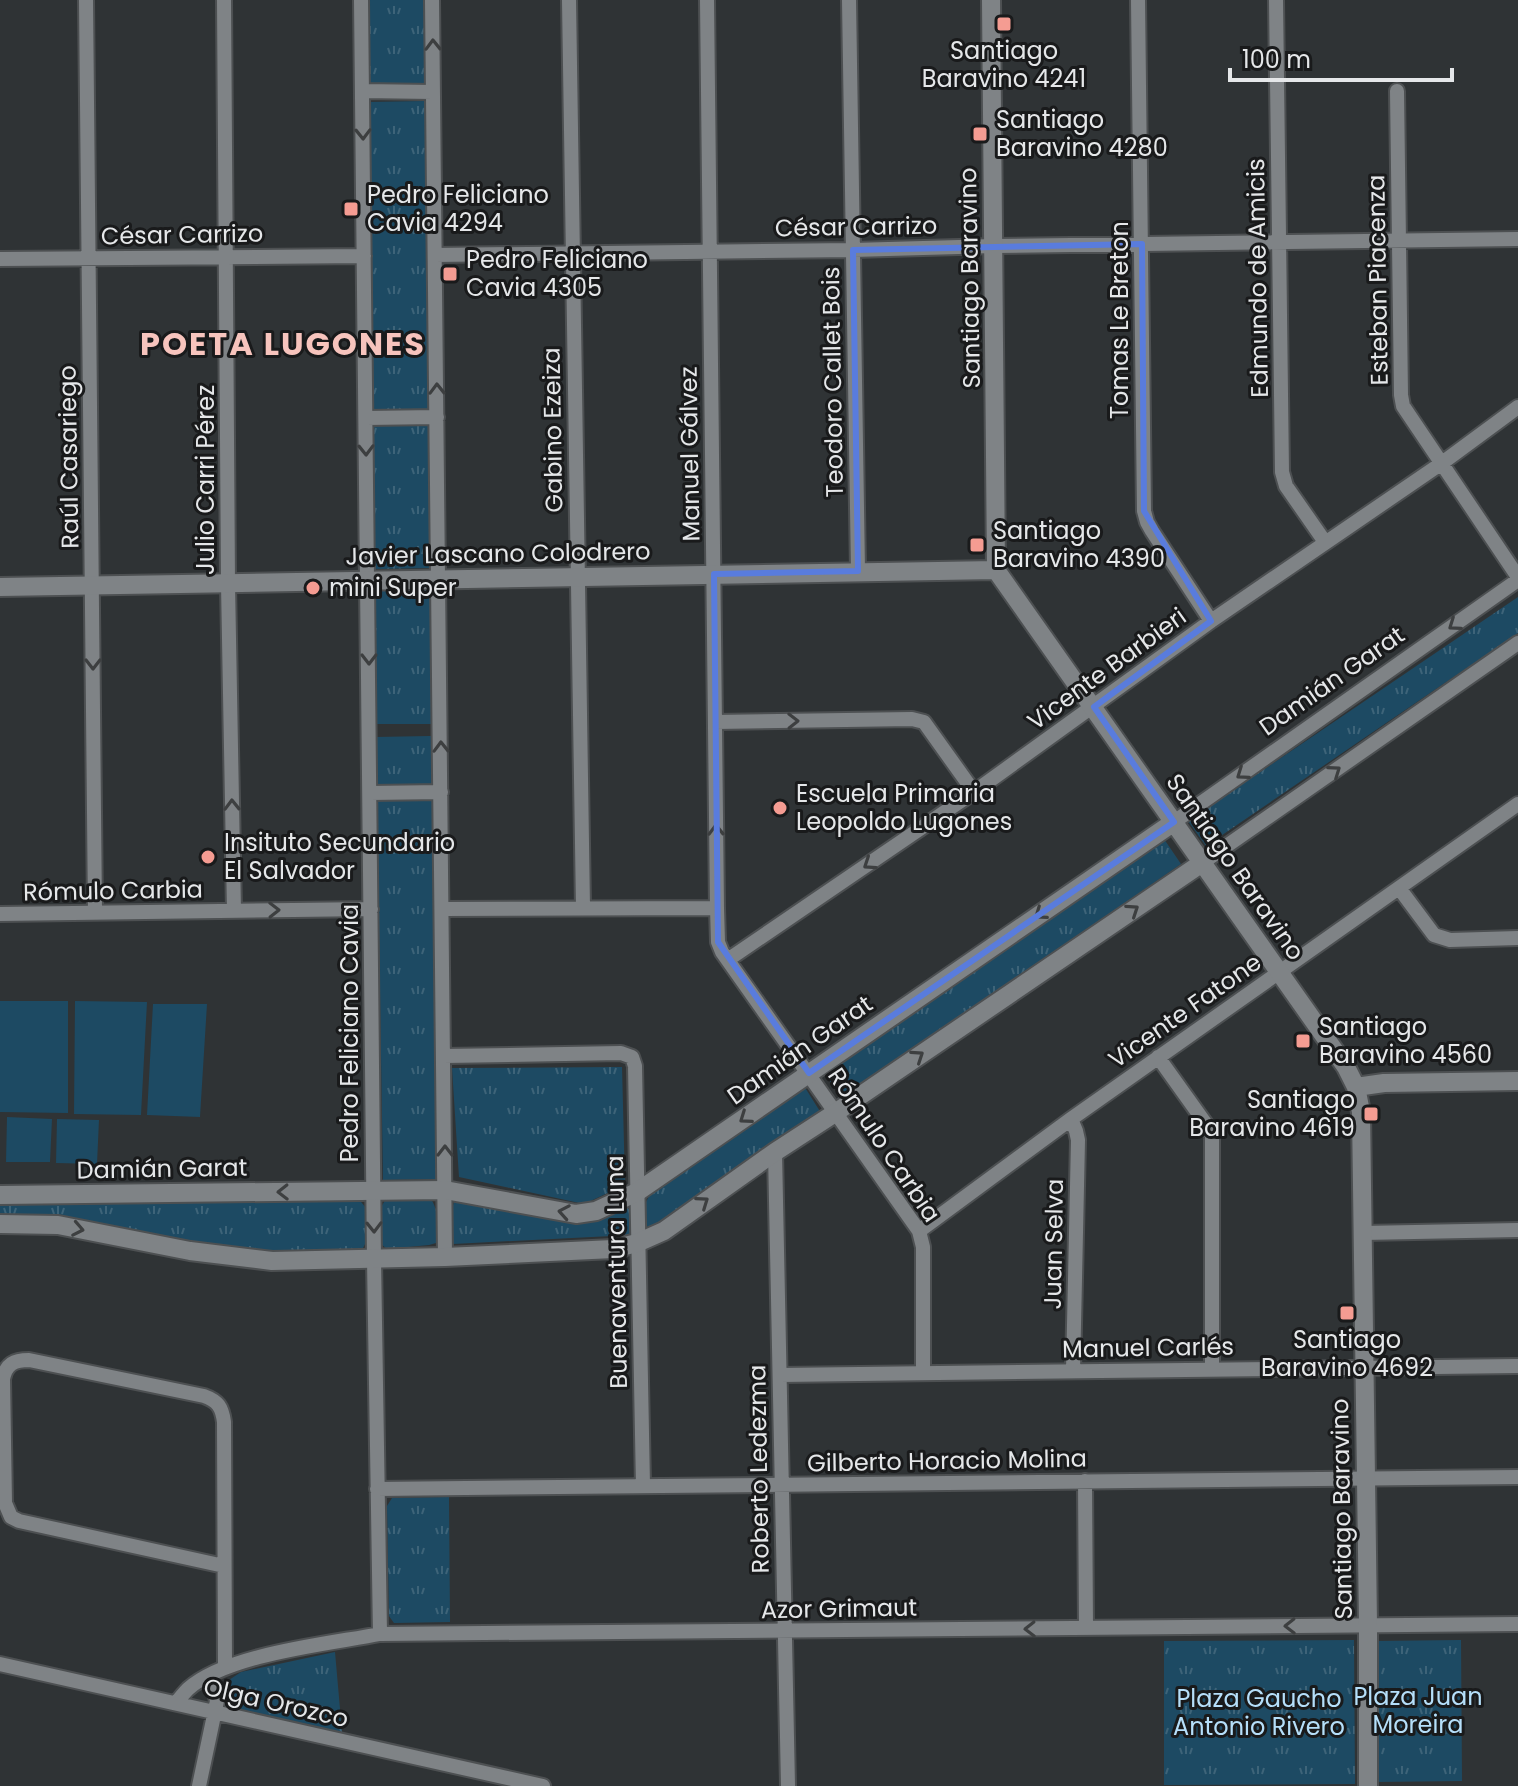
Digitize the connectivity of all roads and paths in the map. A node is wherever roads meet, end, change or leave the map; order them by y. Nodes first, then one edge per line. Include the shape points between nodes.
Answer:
1 (86, 0) edge
2 (224, 0) edge
3 (361, 0) edge
4 (432, 0) edge
5 (569, 0) edge
6 (707, 0) edge
7 (849, 0) edge
8 (991, 0) edge
9 (1138, 0) edge
10 (1276, 0) edge
11 (362, 91) junction
12 (1397, 91) dead end
13 (433, 92) junction
14 (1518, 239) edge
15 (1399, 241) junction
16 (1280, 243) junction
17 (1142, 244) junction
18 (994, 246) junction
19 (853, 250) junction
20 (710, 252) junction
21 (573, 253) junction
22 (435, 255) junction
23 (364, 256) junction
24 (227, 257) junction
25 (88, 258) junction
26 (0, 259) edge
27 (1514, 410) edge
28 (437, 417) junction
29 (366, 418) junction
30 (1442, 463) junction
31 (1325, 542) junction
32 (996, 570) junction
33 (858, 571) junction
34 (714, 574) junction
35 (577, 576) junction
36 (1518, 578) edge
37 (439, 579) junction
38 (368, 581) junction
39 (228, 584) junction
40 (92, 586) junction
41 (0, 587) edge
42 (1211, 621) junction
43 (1518, 643) edge
44 (1094, 707) junction
45 (715, 722) junction
46 (441, 792) junction
47 (974, 792) junction
48 (370, 793) junction
49 (1518, 804) edge
50 (1174, 822) junction
51 (1202, 863) junction
52 (1399, 888) junction
53 (583, 908) junction
54 (717, 908) junction
55 (371, 909) junction
56 (442, 909) junction
57 (234, 911) junction
58 (95, 913) junction
59 (0, 914) edge
60 (1518, 938) edge
61 (729, 959) junction
62 (1279, 971) junction
63 (444, 1056) junction
64 (1158, 1057) junction
65 (809, 1073) junction
66 (1518, 1081) edge
67 (1356, 1087) junction
68 (835, 1113) junction
69 (1071, 1119) junction
70 (775, 1152) junction
71 (445, 1190) junction
72 (373, 1191) junction
73 (637, 1192) junction
74 (0, 1195) edge
75 (0, 1224) edge
76 (1518, 1230) edge
77 (919, 1231) junction
78 (1363, 1233) junction
79 (637, 1243) junction
80 (445, 1257) junction
81 (374, 1259) junction
82 (1518, 1366) edge
83 (1364, 1368) junction
84 (1212, 1369) junction
85 (1073, 1371) junction
86 (923, 1373) junction
87 (780, 1375) junction
88 (1518, 1477) edge
89 (1365, 1479) junction
90 (1085, 1481) junction
91 (782, 1485) junction
92 (643, 1486) junction
93 (377, 1489) junction
94 (224, 1566) junction
95 (1518, 1624) edge
96 (1368, 1625) junction
97 (1086, 1628) junction
98 (784, 1631) junction
99 (380, 1634) junction
100 (0, 1664) edge
101 (225, 1667) junction
102 (211, 1674) junction
103 (176, 1703) junction
104 (215, 1712) junction
105 (199, 1786) edge
106 (543, 1786) edge
107 (788, 1786) edge
108 (1368, 1786) edge

1 - 25 street, Raúl Casariego
2 - 24 street, Julio Carri Pérez
3 - 11 street, Pedro Feliciano Cavia
13 -> 4 street
5 - 21 street, Gabino Ezeiza
6 - 20 street, Manuel Gálvez
7 - 19 street, Teodoro Callet Bois
8 - 18 main road, Santiago Baravino
9 - 17 street, Tomas Le Breton
10 - 16 street, Edmundo de Amicis
11 - 13 street
11 -> 23 street, Pedro Feliciano Cavia
12 - 15 street, Esteban Piacenza
13 - 22 street
14 - 15 street, César Carrizo
15 - 16 street, César Carrizo
15 - 30 street, Esteban Piacenza via 1401,395 1408,415
16 - 17 street, César Carrizo
16 - 31 street, Edmundo de Amicis via 1283,479
17 - 18 street, César Carrizo
17 - 42 street, Tomas Le Breton via 1144,511
18 - 19 street, César Carrizo
18 - 32 main road, Santiago Baravino
19 - 20 street, César Carrizo
19 - 33 street, Teodoro Callet Bois
20 - 21 street, César Carrizo
20 - 34 street, Manuel Gálvez
21 - 22 street, César Carrizo
21 - 35 street, Gabino Ezeiza
28 -> 22 street
23 - 24 street, César Carrizo
23 - 29 street, Pedro Feliciano Cavia
24 - 25 street, César Carrizo
24 - 39 street, Julio Carri Pérez
25 - 26 street, César Carrizo
25 - 40 street, Raúl Casariego
27 - 30 street, Vicente Barbieri
28 - 29 street
28 - 37 street
29 -> 38 street, Pedro Feliciano Cavia
30 - 31 street, Vicente Barbieri
30 - 36 street, Esteban Piacenza
31 - 42 street, Vicente Barbieri
32 - 33 main road, Javier Lascano Colodrero
32 - 44 main road, Santiago Baravino
33 - 34 main road, Javier Lascano Colodrero
34 - 35 main road, Javier Lascano Colodrero
34 - 45 street, Manuel Gálvez
35 - 37 main road, Javier Lascano Colodrero
35 - 53 street, Gabino Ezeiza
36 -> 50 street, Damián Garat
37 - 38 main road, Javier Lascano Colodrero
46 -> 37 street
38 - 39 main road, Javier Lascano Colodrero
38 -> 48 street, Pedro Feliciano Cavia
39 - 40 main road, Javier Lascano Colodrero
57 -> 39 street, Julio Carri Pérez
40 - 41 main road, Javier Lascano Colodrero
40 -> 58 street, Raúl Casariego
42 - 44 street, Vicente Barbieri
51 -> 43 street
44 - 47 street, Vicente Barbieri
44 - 50 main road, Santiago Baravino
45 -> 47 street via 924,722
54 -> 45 street, Manuel Gálvez
46 - 48 street
46 - 56 street
47 -> 61 street, Vicente Barbieri
48 - 55 street, Pedro Feliciano Cavia
49 - 52 street, Vicente Fatone
50 - 51 main road, Santiago Baravino
50 -> 65 main road, Damián Garat
51 - 62 main road, Santiago Baravino
68 -> 51 main road
52 - 60 street via 1440,938
52 - 62 street, Vicente Fatone
53 - 54 street
53 - 56 street
54 - 61 street, Rómulo Carbia via 718,942
57 -> 55 street, Rómulo Carbia
55 - 72 street, Pedro Feliciano Cavia
56 - 63 street
57 - 58 street, Rómulo Carbia
58 - 59 street, Rómulo Carbia
61 - 65 street, Rómulo Carbia
62 - 64 street, Vicente Fatone
62 - 67 main road, Santiago Baravino
71 -> 63 street
63 - 73 street, Buenaventura Luna via 632,1057
64 - 69 street, Vicente Fatone
64 - 84 street via 1212,1136
65 - 68 street, Rómulo Carbia
65 -> 73 main road, Damián Garat
66 - 67 main road
67 - 78 main road, Santiago Baravino
68 - 70 main road
68 - 77 street, Rómulo Carbia
69 - 77 street, Vicente Fatone
69 - 85 street, Juan Selva via 1078,1140
79 -> 70 main road via 664,1231
70 - 87 street, Roberto Ledezma
71 - 72 main road, Damián Garat
73 -> 71 main road, Damián Garat via 576,1214
71 - 80 street
72 -> 74 main road, Damián Garat
72 -> 81 street, Pedro Feliciano Cavia
73 - 79 street, Buenaventura Luna
75 -> 81 main road via 58,1225 252,1260
76 - 78 street
77 - 86 street, Rómulo Carbia
78 - 83 main road, Santiago Baravino
79 - 80 main road via 613,1249
79 - 92 street, Buenaventura Luna
80 - 81 main road
81 - 93 street, Pedro Feliciano Cavia
82 - 83 street, Manuel Carlés
83 - 84 street, Manuel Carlés
83 - 89 main road, Santiago Baravino
84 - 85 street, Manuel Carlés
85 - 86 street, Manuel Carlés
86 - 87 street, Manuel Carlés
87 - 91 street, Roberto Ledezma
88 - 89 street, Gilberto Horacio Molina
89 - 90 street, Gilberto Horacio Molina
89 - 96 main road, Santiago Baravino
90 - 91 street, Gilberto Horacio Molina
90 - 97 street
91 - 92 street, Gilberto Horacio Molina
91 - 98 street, Roberto Ledezma
92 - 93 street, Gilberto Horacio Molina
93 - 99 street, Pedro Feliciano Cavia
94 - 94 street via 220,1405 204,1396 29,1360 8,1366 3,1379 5,1503 11,1517
94 - 101 street
95 - 96 street, Azor Grimaut
96 -> 97 street, Azor Grimaut
96 - 108 main road, Santiago Baravino
97 -> 98 street, Azor Grimaut
98 - 99 street, Azor Grimaut
98 - 107 street, Roberto Ledezma
99 - 101 street, Azor Grimaut
100 - 103 street, Olga Orozco
101 - 102 street, Azor Grimaut
102 - 103 street, Azor Grimaut
102 - 104 street
103 - 104 street, Olga Orozco
104 - 105 street
104 - 106 street, Olga Orozco

